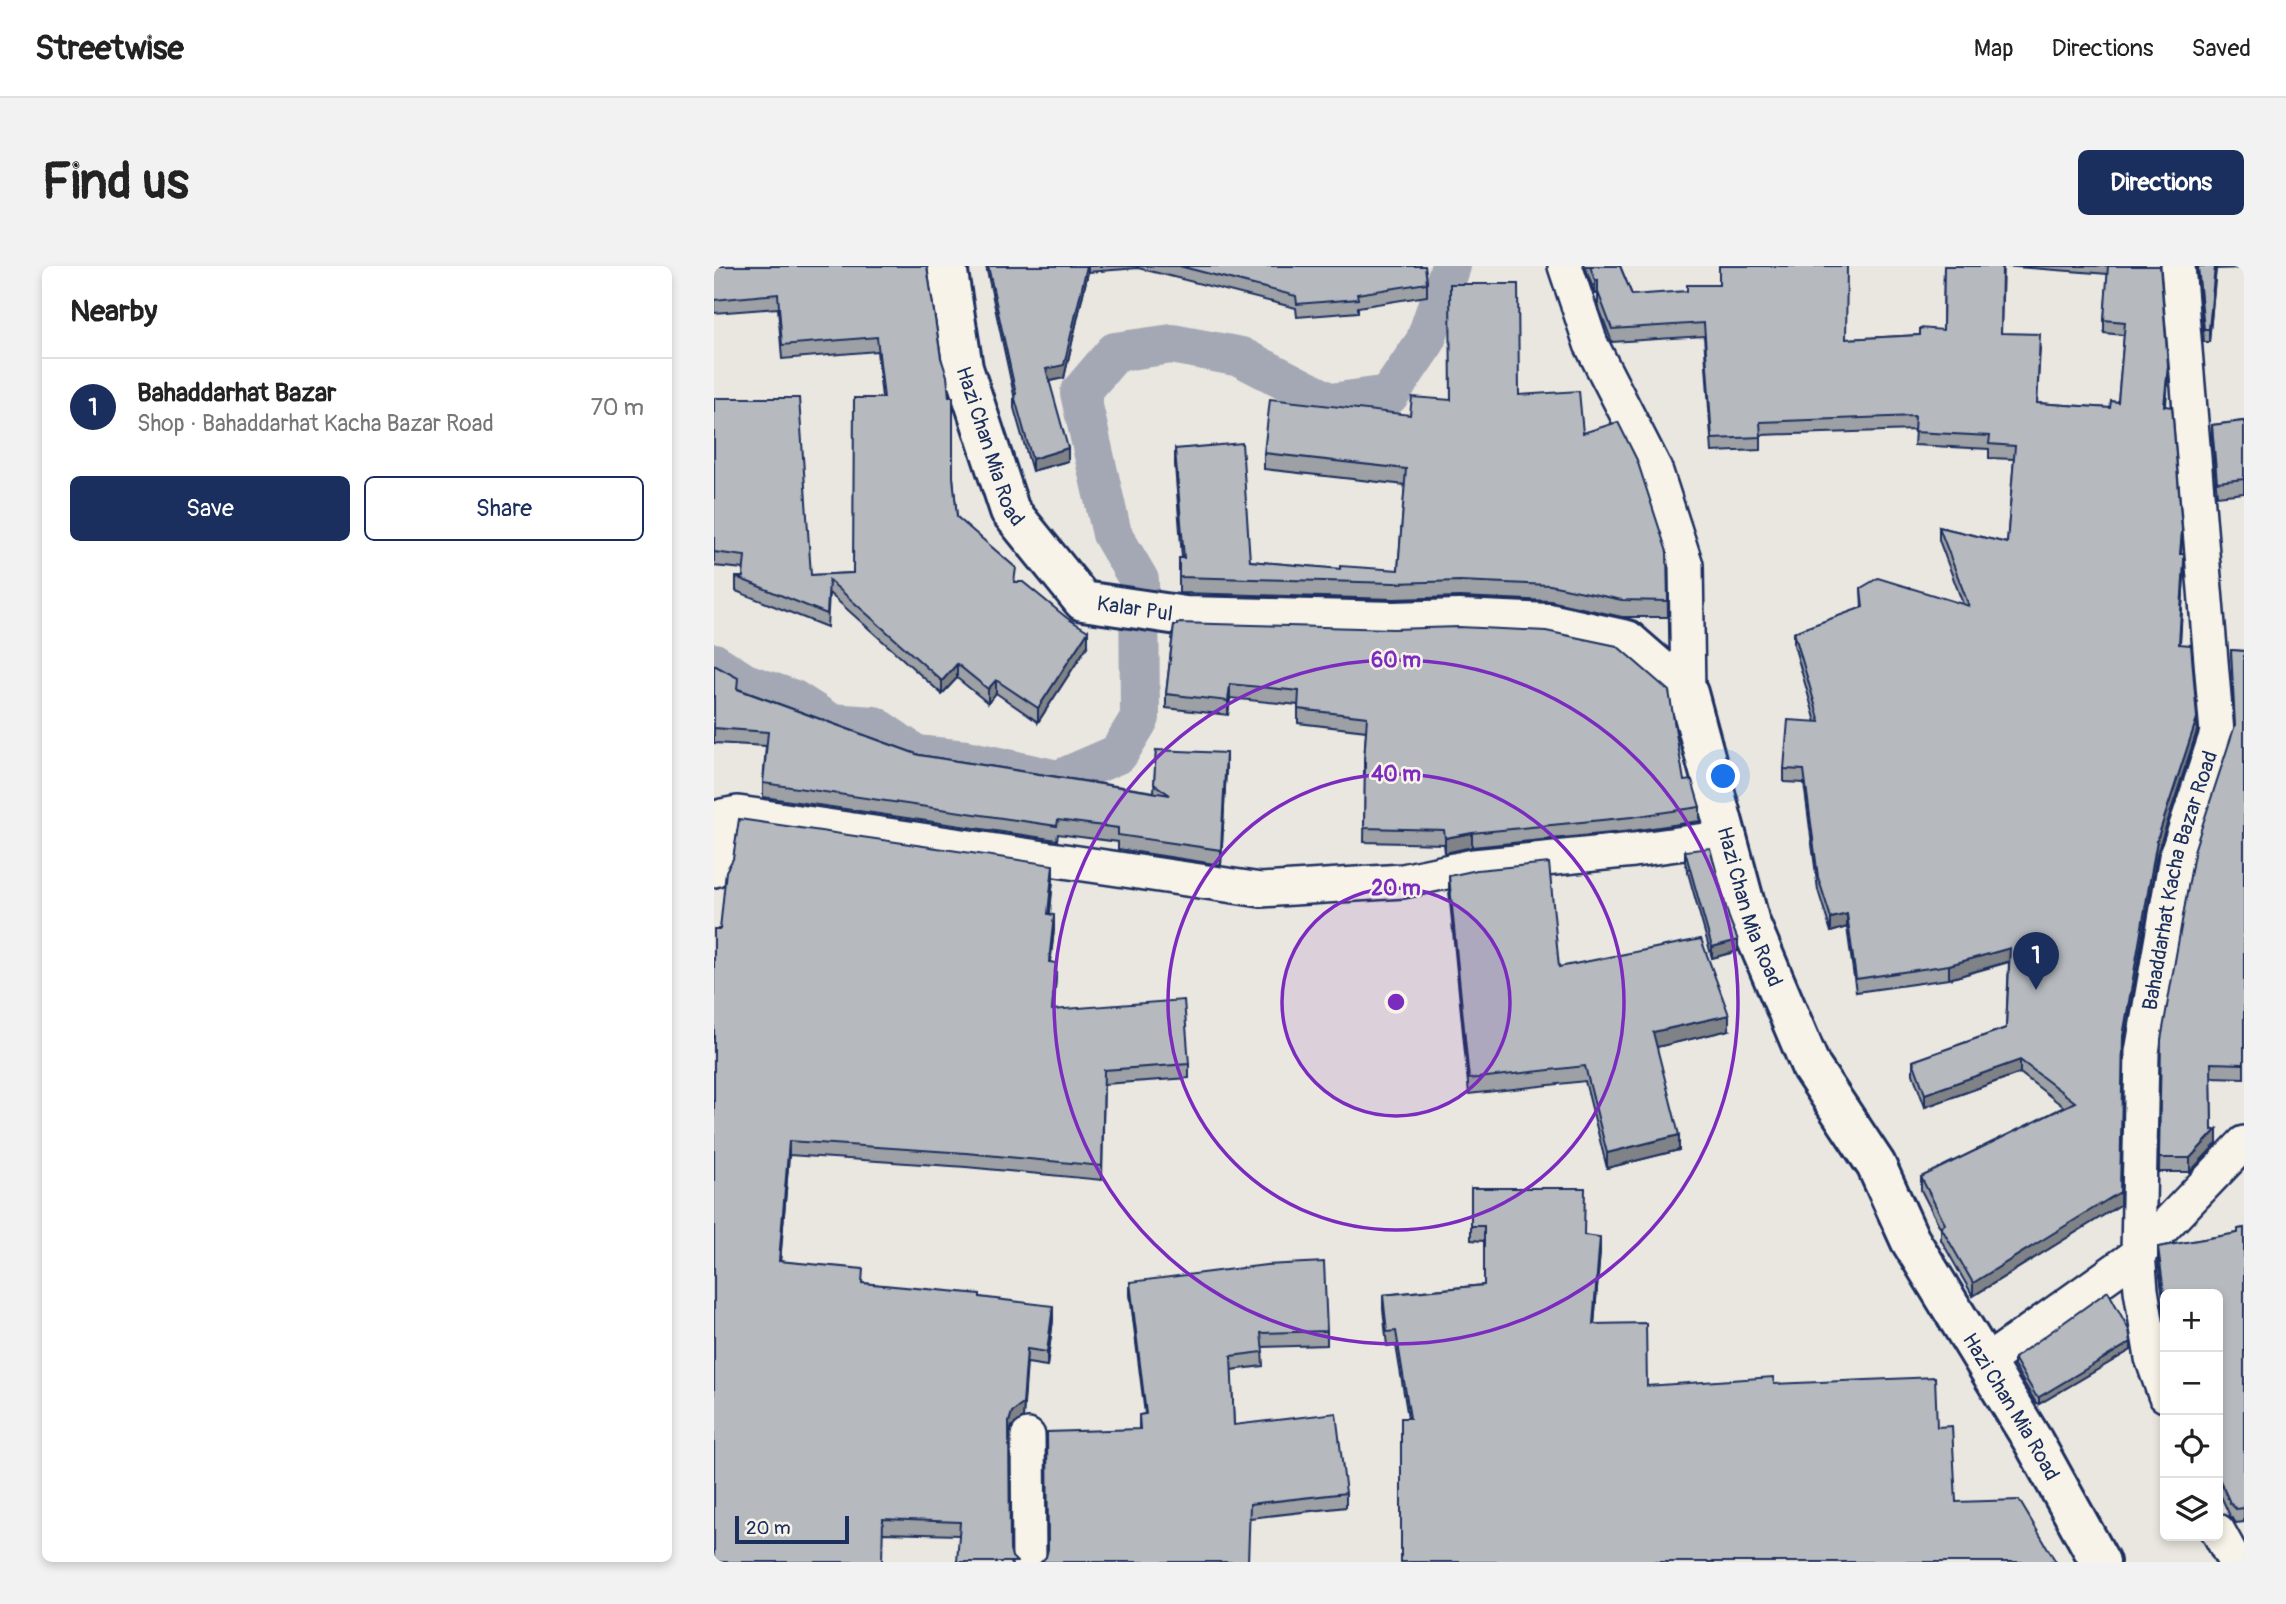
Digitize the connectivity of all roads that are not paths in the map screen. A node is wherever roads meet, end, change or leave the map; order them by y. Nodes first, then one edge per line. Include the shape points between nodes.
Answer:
1 (947, 266) edge
2 (1565, 266) edge
3 (2178, 274) edge
4 (1083, 601) joint
5 (1688, 693) junction
6 (1727, 837) junction
7 (714, 870) edge
8 (2244, 1143) edge
9 (2138, 1254) junction
10 (1985, 1363) junction
11 (2160, 1381) edge
12 (1028, 1436) dead end
13 (2223, 1540) edge
14 (1028, 1562) edge
15 (2100, 1562) edge
16 (2235, 1562) edge

1 - 4 street, Hazi Chan Mia Road via 962,368 1010,510
2 - 5 street via 1591,344 1655,469 1686,565
3 - 9 street, Bahaddarhat Kacha Bazar Road via 2217,733 2176,857 2142,1052
4 - 5 street, Kalar Pul via 1185,616 1549,624 1627,640
5 - 6 street, Hazi Chan Mia Road
6 - 7 street via 1474,866 1403,881 1261,890 738,813 722,816
6 - 10 street, Hazi Chan Mia Road via 1750,923 1811,1067 1876,1165 1910,1240
8 - 9 street
9 - 10 street
9 - 11 street, Bahaddarhat Kacha Bazar Road via 2152,1358
10 - 15 street, Hazi Chan Mia Road
12 - 14 street
13 - 16 street

